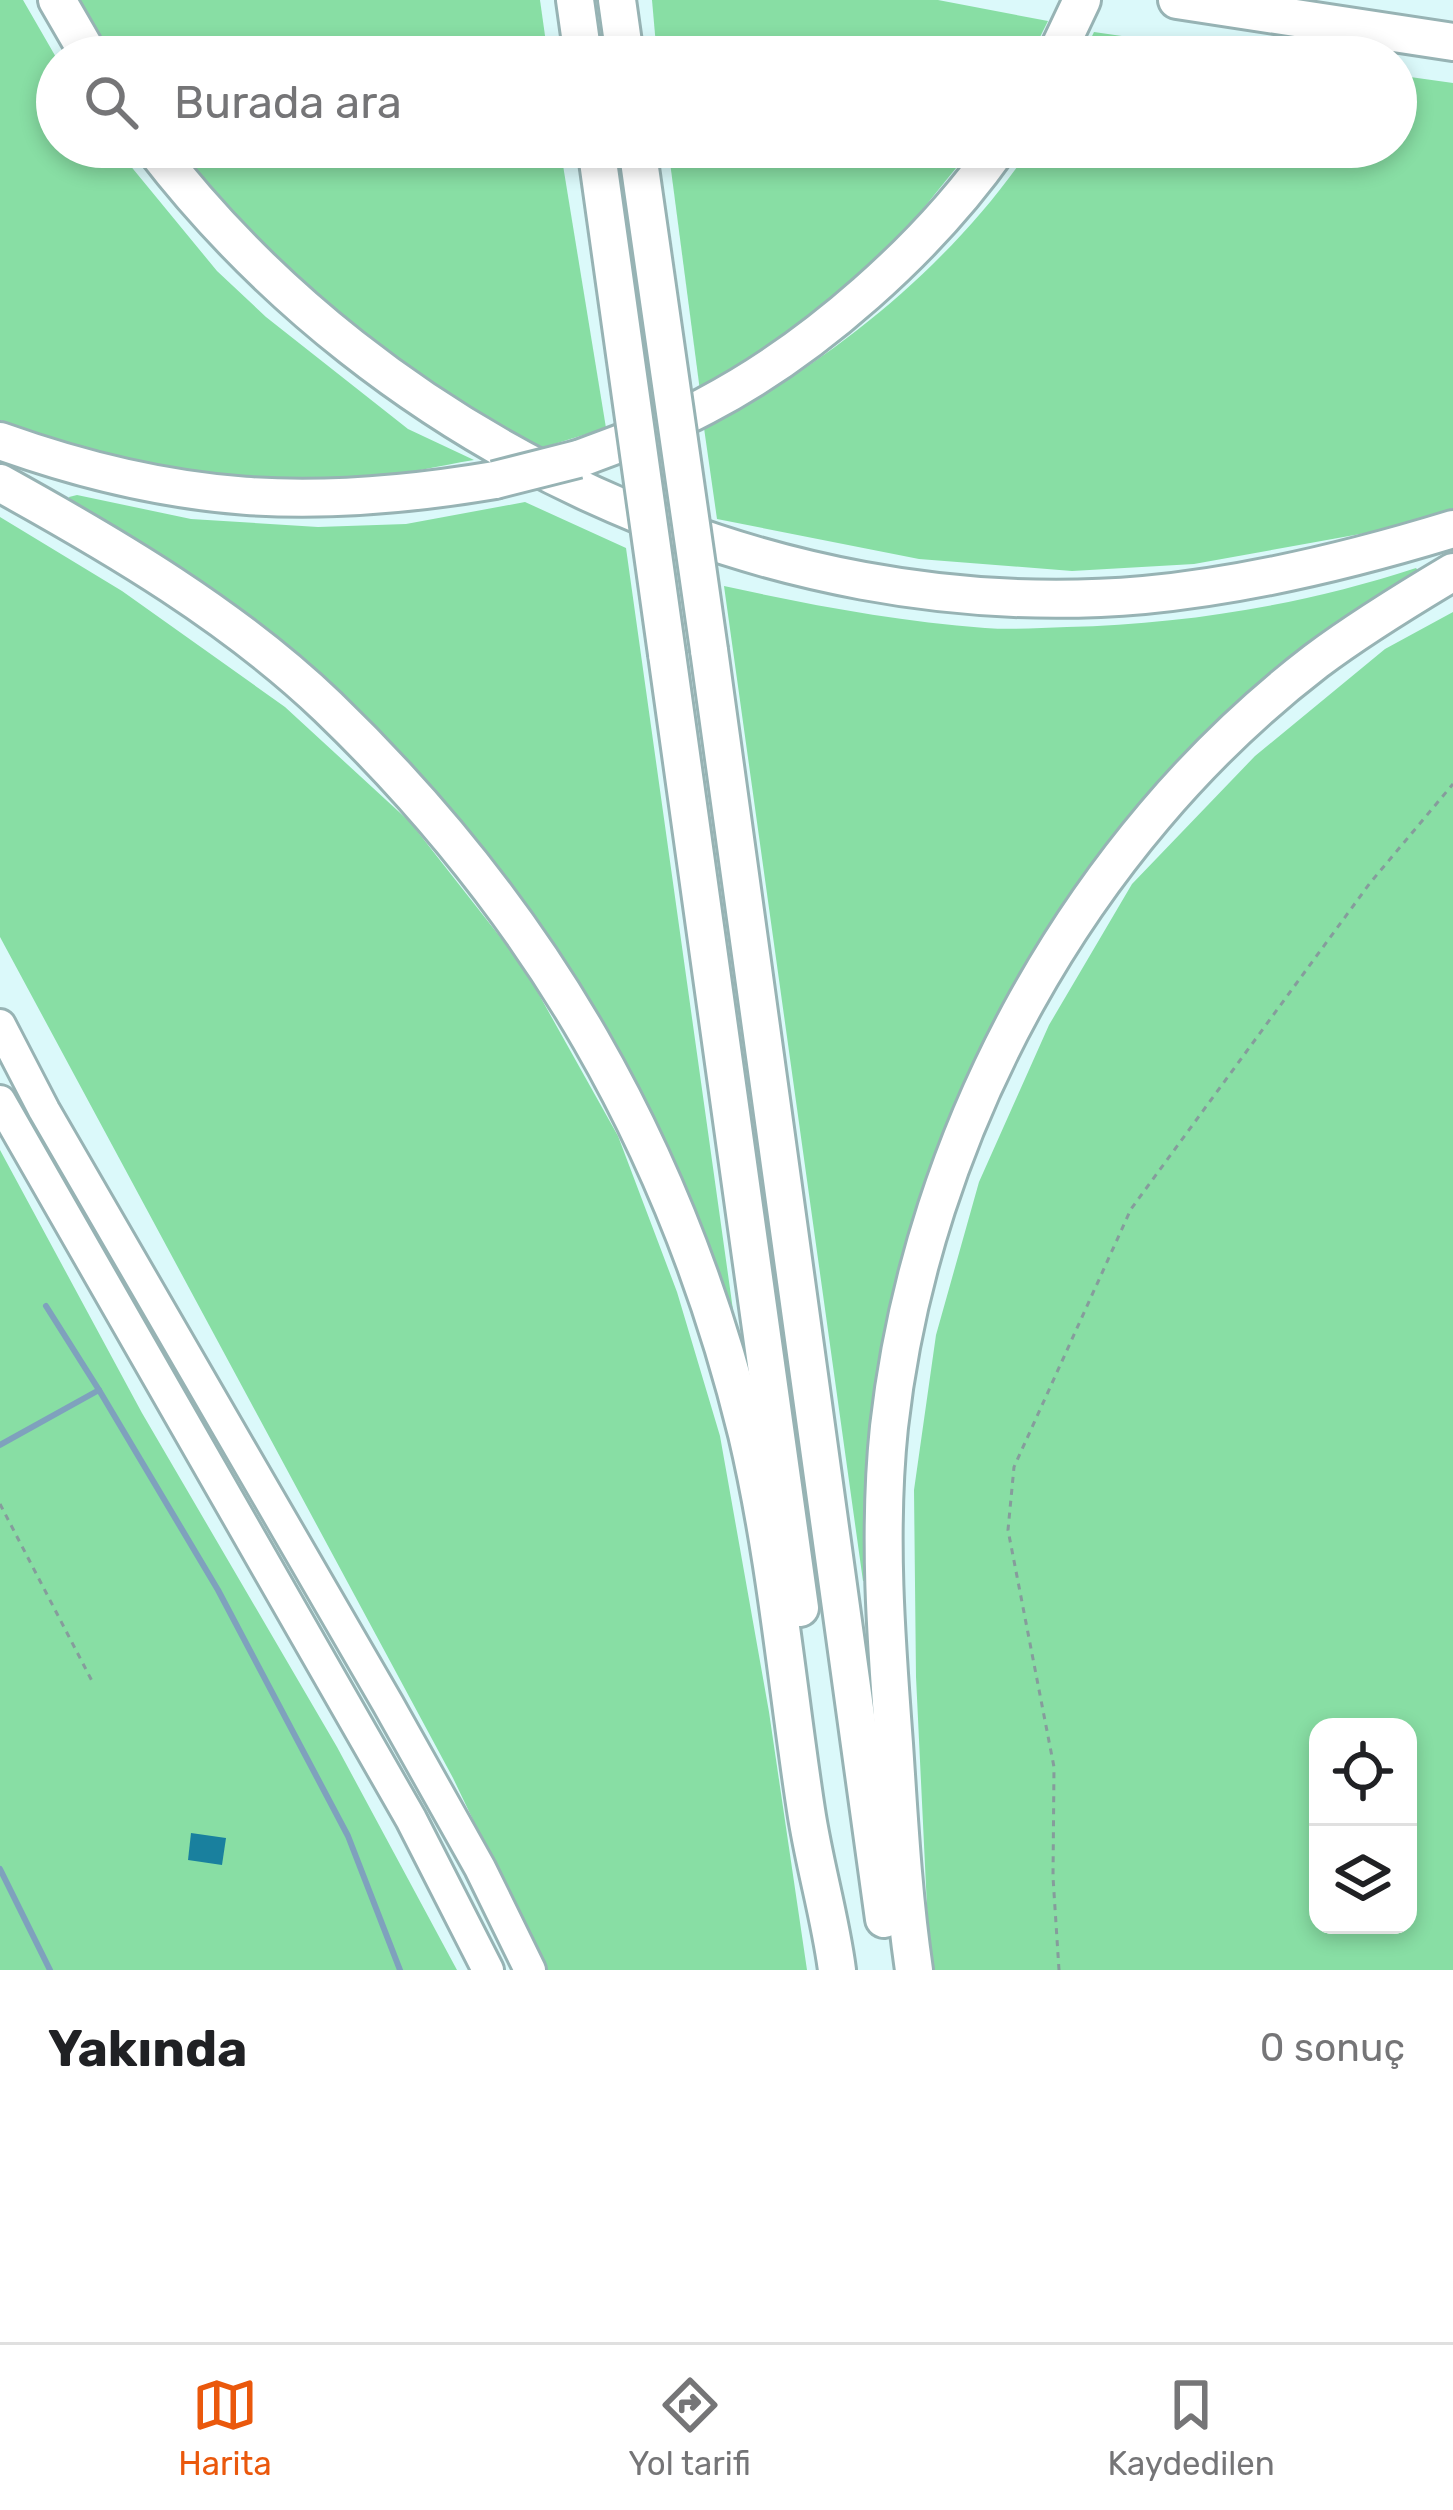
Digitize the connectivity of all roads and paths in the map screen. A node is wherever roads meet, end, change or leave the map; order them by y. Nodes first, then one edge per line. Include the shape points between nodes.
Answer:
1 (58, 0) edge
2 (575, 0) edge
3 (617, 0) edge
4 (1082, 0) edge
5 (1177, 0) edge
6 (78, 36) edge
7 (580, 36) edge
8 (622, 36) edge
9 (1065, 36) edge
10 (1453, 41) edge
11 (170, 168) edge
12 (599, 168) edge
13 (640, 168) edge
14 (982, 168) edge
15 (0, 441) edge
16 (0, 482) edge
17 (1453, 529) edge
18 (1453, 572) edge
19 (1453, 784) edge
20 (0, 1025) edge
21 (0, 1101) edge
22 (0, 1504) edge
23 (92, 1681) dead end
24 (835, 1954) edge
25 (488, 1970) edge
26 (530, 1970) edge
27 (892, 1970) edge
28 (914, 1970) edge
29 (1059, 1970) edge

1 - 6 highway
2 - 7 highway
3 - 8 highway
4 - 9 highway
5 - 10 highway
11 - 17 highway via 278,284 414,394 583,489 722,547 895,586 1073,598 1305,571
12 - 24 highway, bridge via 836,1864
13 - 27 highway, bridge
14 - 15 highway, bridge via 887,273 777,361 707,406 578,459 355,500 242,497 142,483
16 - 24 highway via 155,575 326,705 490,884 603,1056 680,1222 747,1437
18 - 28 highway via 1313,663 1206,759 1147,827 1044,972 963,1138 922,1256 889,1429 885,1623
19 - 29 path via 1370,883 1131,1209 1014,1467 1008,1530 1054,1767
20 - 26 main road via 411,1745
21 - 25 main road via 411,1820
22 - 23 path

